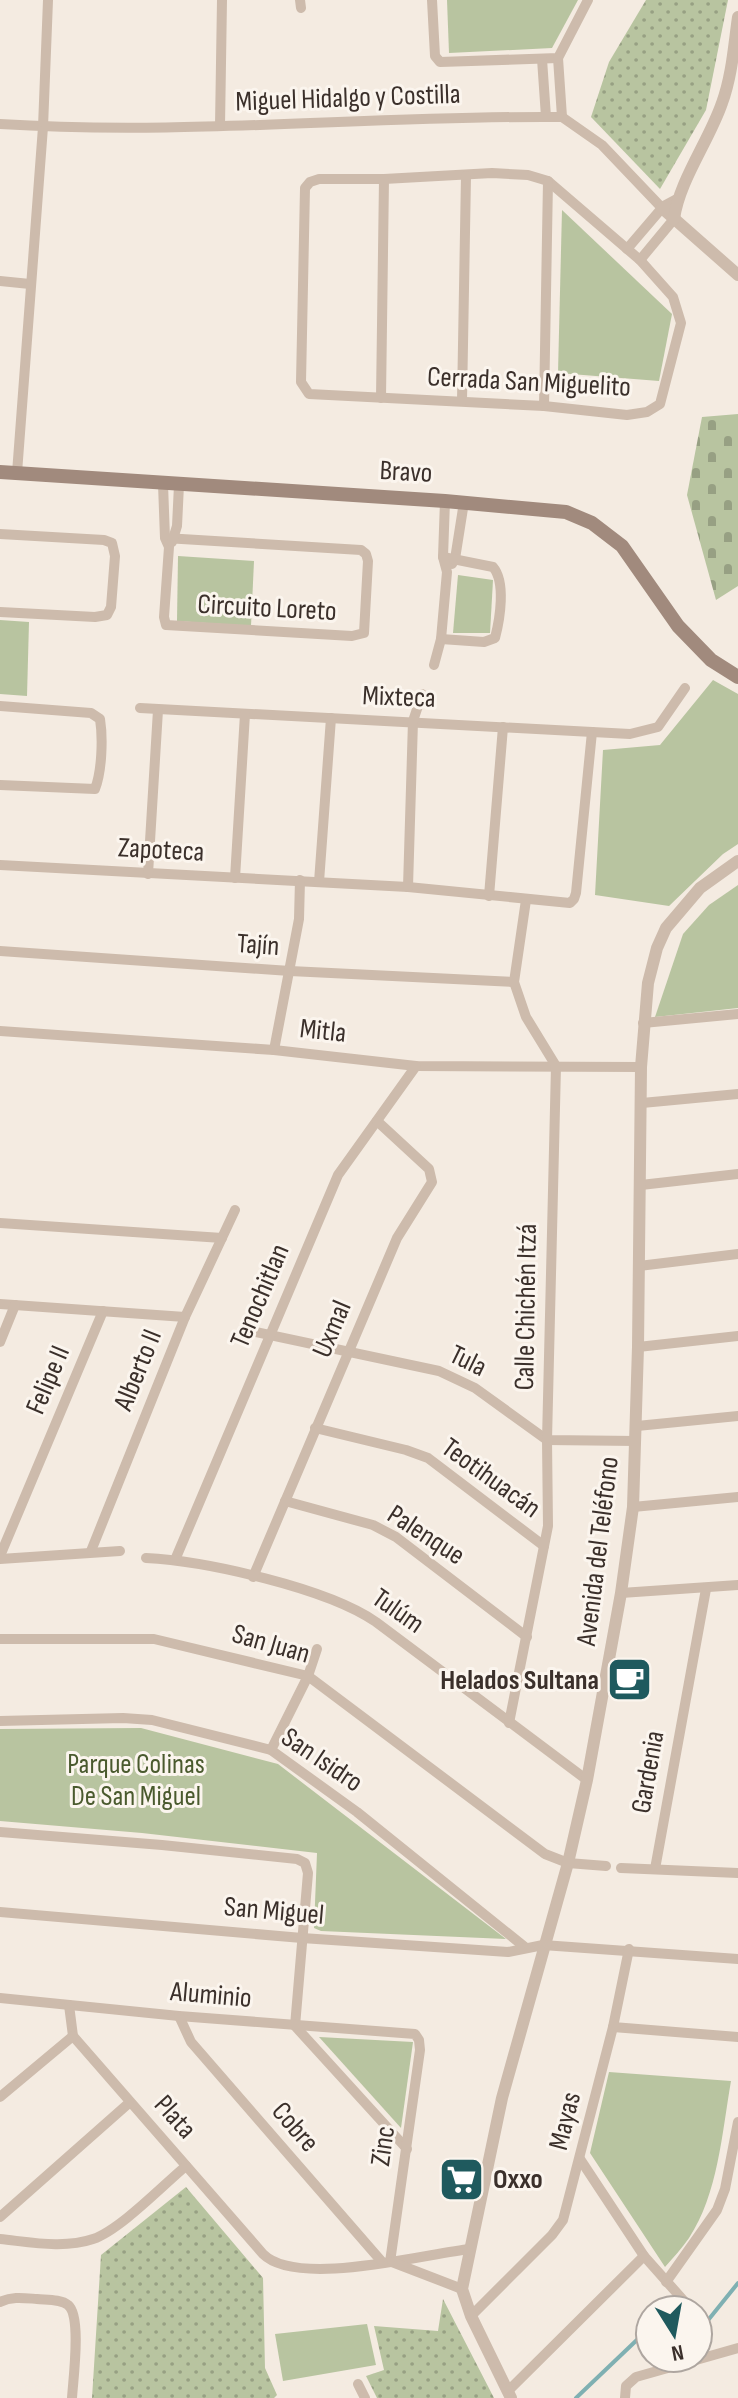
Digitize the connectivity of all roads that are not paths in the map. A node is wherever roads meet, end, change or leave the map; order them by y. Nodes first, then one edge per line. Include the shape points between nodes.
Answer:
1 (48, 0) edge
2 (222, 0) edge
3 (432, 0) edge
4 (588, 0) edge
5 (738, 17) edge
6 (558, 58) junction
7 (542, 59) junction
8 (546, 117) junction
9 (562, 117) junction
10 (0, 124) edge
11 (220, 126) junction
12 (43, 127) junction
13 (466, 176) junction
14 (384, 179) junction
15 (548, 181) junction
16 (677, 200) junction
17 (662, 208) junction
18 (674, 219) junction
19 (627, 249) junction
20 (640, 260) junction
21 (738, 275) edge
22 (0, 281) edge
23 (30, 284) junction
24 (381, 398) junction
25 (462, 401) junction
26 (544, 406) junction
27 (0, 472) edge
28 (17, 473) junction
29 (171, 484) junction
30 (445, 501) junction
31 (464, 502) junction
32 (0, 534) edge
33 (170, 541) junction
34 (443, 557) junction
35 (455, 559) junction
36 (447, 572) junction
37 (0, 612) edge
38 (441, 639) junction
39 (434, 665) dead end
40 (738, 677) edge
41 (685, 688) dead end
42 (422, 694) dead end
43 (0, 706) edge
44 (140, 708) dead end
45 (158, 710) junction
46 (245, 714) junction
47 (331, 718) junction
48 (413, 721) junction
49 (503, 727) junction
50 (592, 732) junction
51 (0, 785) edge
52 (738, 861) edge
53 (0, 865) edge
54 (148, 874) junction
55 (235, 878) junction
56 (300, 880) junction
57 (319, 882) junction
58 (408, 887) junction
59 (489, 896) junction
60 (526, 900) junction
61 (0, 951) edge
62 (290, 971) junction
63 (514, 982) junction
64 (738, 1014) edge
65 (643, 1023) junction
66 (0, 1031) edge
67 (274, 1050) junction
68 (416, 1066) junction
69 (556, 1066) junction
70 (641, 1067) junction
71 (738, 1094) edge
72 (642, 1103) junction
73 (377, 1121) junction
74 (738, 1174) edge
75 (641, 1185) junction
76 (235, 1210) dead end
77 (0, 1223) edge
78 (222, 1238) junction
79 (738, 1254) edge
80 (639, 1266) junction
81 (0, 1304) edge
82 (15, 1305) junction
83 (103, 1311) junction
84 (185, 1317) junction
85 (246, 1330) dead end
86 (268, 1336) junction
87 (738, 1336) edge
88 (0, 1342) edge
89 (638, 1347) junction
90 (348, 1353) junction
91 (738, 1416) edge
92 (637, 1426) junction
93 (315, 1428) junction
94 (547, 1440) junction
95 (636, 1441) junction
96 (738, 1497) edge
97 (285, 1501) junction
98 (633, 1507) junction
99 (544, 1546) junction
100 (91, 1551) junction
101 (120, 1551) dead end
102 (0, 1557) edge
103 (146, 1558) dead end
104 (175, 1560) junction
105 (253, 1577) junction
106 (738, 1585) edge
107 (706, 1589) junction
108 (621, 1593) junction
109 (527, 1637) junction
110 (0, 1639) edge
111 (317, 1649) dead end
112 (308, 1676) junction
113 (0, 1721) edge
114 (509, 1723) junction
115 (271, 1750) junction
116 (587, 1780) junction
117 (0, 1832) edge
118 (568, 1863) junction
119 (606, 1866) dead end
120 (621, 1868) dead end
121 (655, 1869) junction
122 (737, 1870) edge
123 (0, 1912) edge
124 (302, 1938) junction
125 (543, 1945) junction
126 (526, 1948) junction
127 (629, 1949) junction
128 (738, 1959) edge
129 (0, 1998) edge
130 (69, 2005) junction
131 (179, 2016) junction
132 (295, 2026) junction
133 (613, 2027) junction
134 (73, 2036) junction
135 (418, 2036) joint
136 (738, 2037) edge
137 (0, 2097) edge
138 (129, 2103) junction
139 (738, 2122) edge
140 (407, 2149) junction
141 (580, 2159) junction
142 (186, 2166) junction
143 (0, 2217) edge
144 (0, 2239) edge
145 (470, 2249) junction
146 (263, 2254) joint
147 (644, 2256) junction
148 (387, 2262) junction
149 (666, 2282) junction
150 (462, 2289) junction
151 (677, 2294) edge
152 (0, 2302) edge
153 (471, 2316) junction
154 (738, 2348) edge
155 (358, 2384) dead end
156 (510, 2394) edge
157 (72, 2398) edge
158 (365, 2398) edge
159 (625, 2398) edge

1 - 12 street
2 - 11 street
3 - 7 street via 438,61
4 - 6 street
5 - 16 street via 722,103
6 - 7 street
6 - 9 street
7 - 8 street
8 - 9 street, Miguel Hidalgo y Costilla
8 - 11 street, Miguel Hidalgo y Costilla
9 - 17 street via 602,145
10 - 12 street, Miguel Hidalgo y Costilla
11 - 12 street, Miguel Hidalgo y Costilla
12 - 23 street
13 - 14 street, Cerrada San Miguelito
13 - 15 street, Cerrada San Miguelito via 528,175
13 - 25 street
14 - 24 street
14 - 24 street, Cerrada San Miguelito via 319,179 305,188 301,382 315,396
15 - 19 street, Cerrada San Miguelito
15 - 26 street
16 - 17 street
16 - 18 street
17 - 18 street
17 - 19 street
18 - 20 street
18 - 21 street
19 - 20 street, Cerrada San Miguelito
20 - 26 street, Cerrada San Miguelito via 673,297 680,316 660,404 627,415
22 - 23 street
23 - 28 street
24 - 25 street, Cerrada San Miguelito
25 - 26 street, Cerrada San Miguelito
27 - 28 main road, Bravo
28 - 29 main road, Bravo
29 - 30 main road, Bravo
29 - 33 street
30 - 31 main road, Bravo
30 - 34 street
31 - 35 street
31 - 40 main road, Bravo via 566,512 592,523 622,546 695,645
32 - 37 street via 104,540 112,543 115,556 107,615
33 - 33 street, Circuito Loreto via 363,551 368,561 364,633 168,626 164,617
34 - 35 street
34 - 36 street
35 - 36 street
35 - 38 street via 497,570 497,635 484,642
36 - 38 street
38 - 39 street
41 - 50 street, Mixteca via 655,729
42 - 48 street
43 - 51 street via 91,713 101,728 95,789
44 - 45 street, Mixteca
45 - 46 street, Mixteca
45 - 54 street
46 - 47 street, Mixteca
46 - 55 street
47 - 48 street, Mixteca
47 - 57 street
48 - 49 street, Mixteca
48 - 58 street
49 - 50 street, Mixteca
49 - 59 street
50 - 60 street, Zapoteca via 574,899
52 - 65 street, Avenida del Teléfono via 700,888 666,928 648,983
53 - 54 street, Zapoteca
54 - 55 street, Zapoteca
55 - 56 street, Zapoteca
56 - 57 street, Zapoteca
56 - 62 street
57 - 58 street, Zapoteca
58 - 59 street, Zapoteca
59 - 60 street, Zapoteca
60 - 63 street
61 - 62 street, Tajín
62 - 63 street, Tajín
62 - 67 street
63 - 69 street via 526,1017
64 - 65 street
65 - 70 street, Avenida del Teléfono
66 - 67 street, Mitla
67 - 68 street, Mitla
68 - 69 street, Mitla
68 - 73 street, Tenochitlan
69 - 70 street, Mitla
69 - 94 street, Calle Chichén Itzá
70 - 72 street, Avenida del Teléfono
71 - 72 street
72 - 75 street, Avenida del Teléfono
73 - 86 street, Tenochitlan via 338,1175
73 - 90 street, Uxmal via 429,1169 432,1182 397,1238
74 - 75 street
75 - 80 street, Avenida del Teléfono
76 - 78 street, Alberto II
77 - 78 street
78 - 84 street, Alberto II
79 - 80 street
80 - 89 street, Avenida del Teléfono
81 - 82 street
82 - 83 street
82 - 88 street
83 - 84 street
83 - 102 street, Felipe II
84 - 100 street, Alberto II
85 - 86 street, Tula
86 - 90 street, Tula
86 - 104 street, Tenochitlan
87 - 89 street
89 - 92 street, Avenida del Teléfono
90 - 93 street, Uxmal
90 - 94 street, Tula via 459,1379
91 - 92 street
92 - 95 street, Avenida del Teléfono
93 - 97 street, Uxmal
93 - 99 street, Teotihuacán via 428,1458
94 - 95 street
94 - 99 street, Calle Chichén Itzá
95 - 98 street, Avenida del Teléfono
96 - 98 street
97 - 105 street, Uxmal
97 - 109 street, Palenque via 373,1525 396,1537
98 - 108 street, Avenida del Teléfono
99 - 109 street, Calle Chichén Itzá
100 - 101 street
100 - 102 street
103 - 104 street, Tulúm
104 - 105 street, Tulúm
105 - 114 street, Tulúm via 366,1614
106 - 107 street
107 - 108 street
107 - 121 street, Gardenia
108 - 116 street, Avenida del Teléfono
109 - 114 street, Calle Chichén Itzá
110 - 112 street, San Juan via 154,1639
111 - 112 street
112 - 115 street
112 - 118 street, San Juan via 545,1854
113 - 115 street, San Isidro via 152,1720
114 - 116 street, Tulúm
115 - 126 street, San Isidro
116 - 118 street, Avenida del Teléfono
117 - 124 street via 301,1860 308,1873
118 - 119 street
118 - 125 street, Avenida del Teléfono
120 - 121 street
121 - 122 street
123 - 124 street, San Miguel
124 - 126 street, San Miguel via 508,1952
124 - 132 street
125 - 126 street, San Miguel
125 - 127 street, San Miguel
125 - 145 street, Avenida del Teléfono via 502,2098
127 - 128 street, San Miguel
127 - 133 street, Mayas
129 - 130 street, Aluminio
130 - 131 street, Aluminio
130 - 134 street
131 - 132 street, Aluminio
131 - 148 street, Cobre via 191,2042
132 - 135 street, Aluminio
132 - 140 street
133 - 136 street
133 - 141 street, Mayas
134 - 137 street
134 - 138 street, Plata
135 - 140 street, Zinc
138 - 142 street, Plata
138 - 143 street
139 - 149 street via 717,2210
140 - 148 street, Zinc
141 - 147 street
141 - 153 street, Mayas via 563,2220
142 - 144 street via 92,2240 55,2244
142 - 146 street, Plata
145 - 148 street, Cobre
145 - 150 street, Avenida del Teléfono
146 - 148 street, Cobre via 293,2267
147 - 149 street
147 - 156 street
148 - 150 street, Cobre
149 - 151 street
150 - 153 street, Avenida del Teléfono
152 - 157 street via 58,2301 71,2308
153 - 156 street, Avenida del Teléfono
154 - 159 street via 636,2377 626,2386
155 - 158 street

